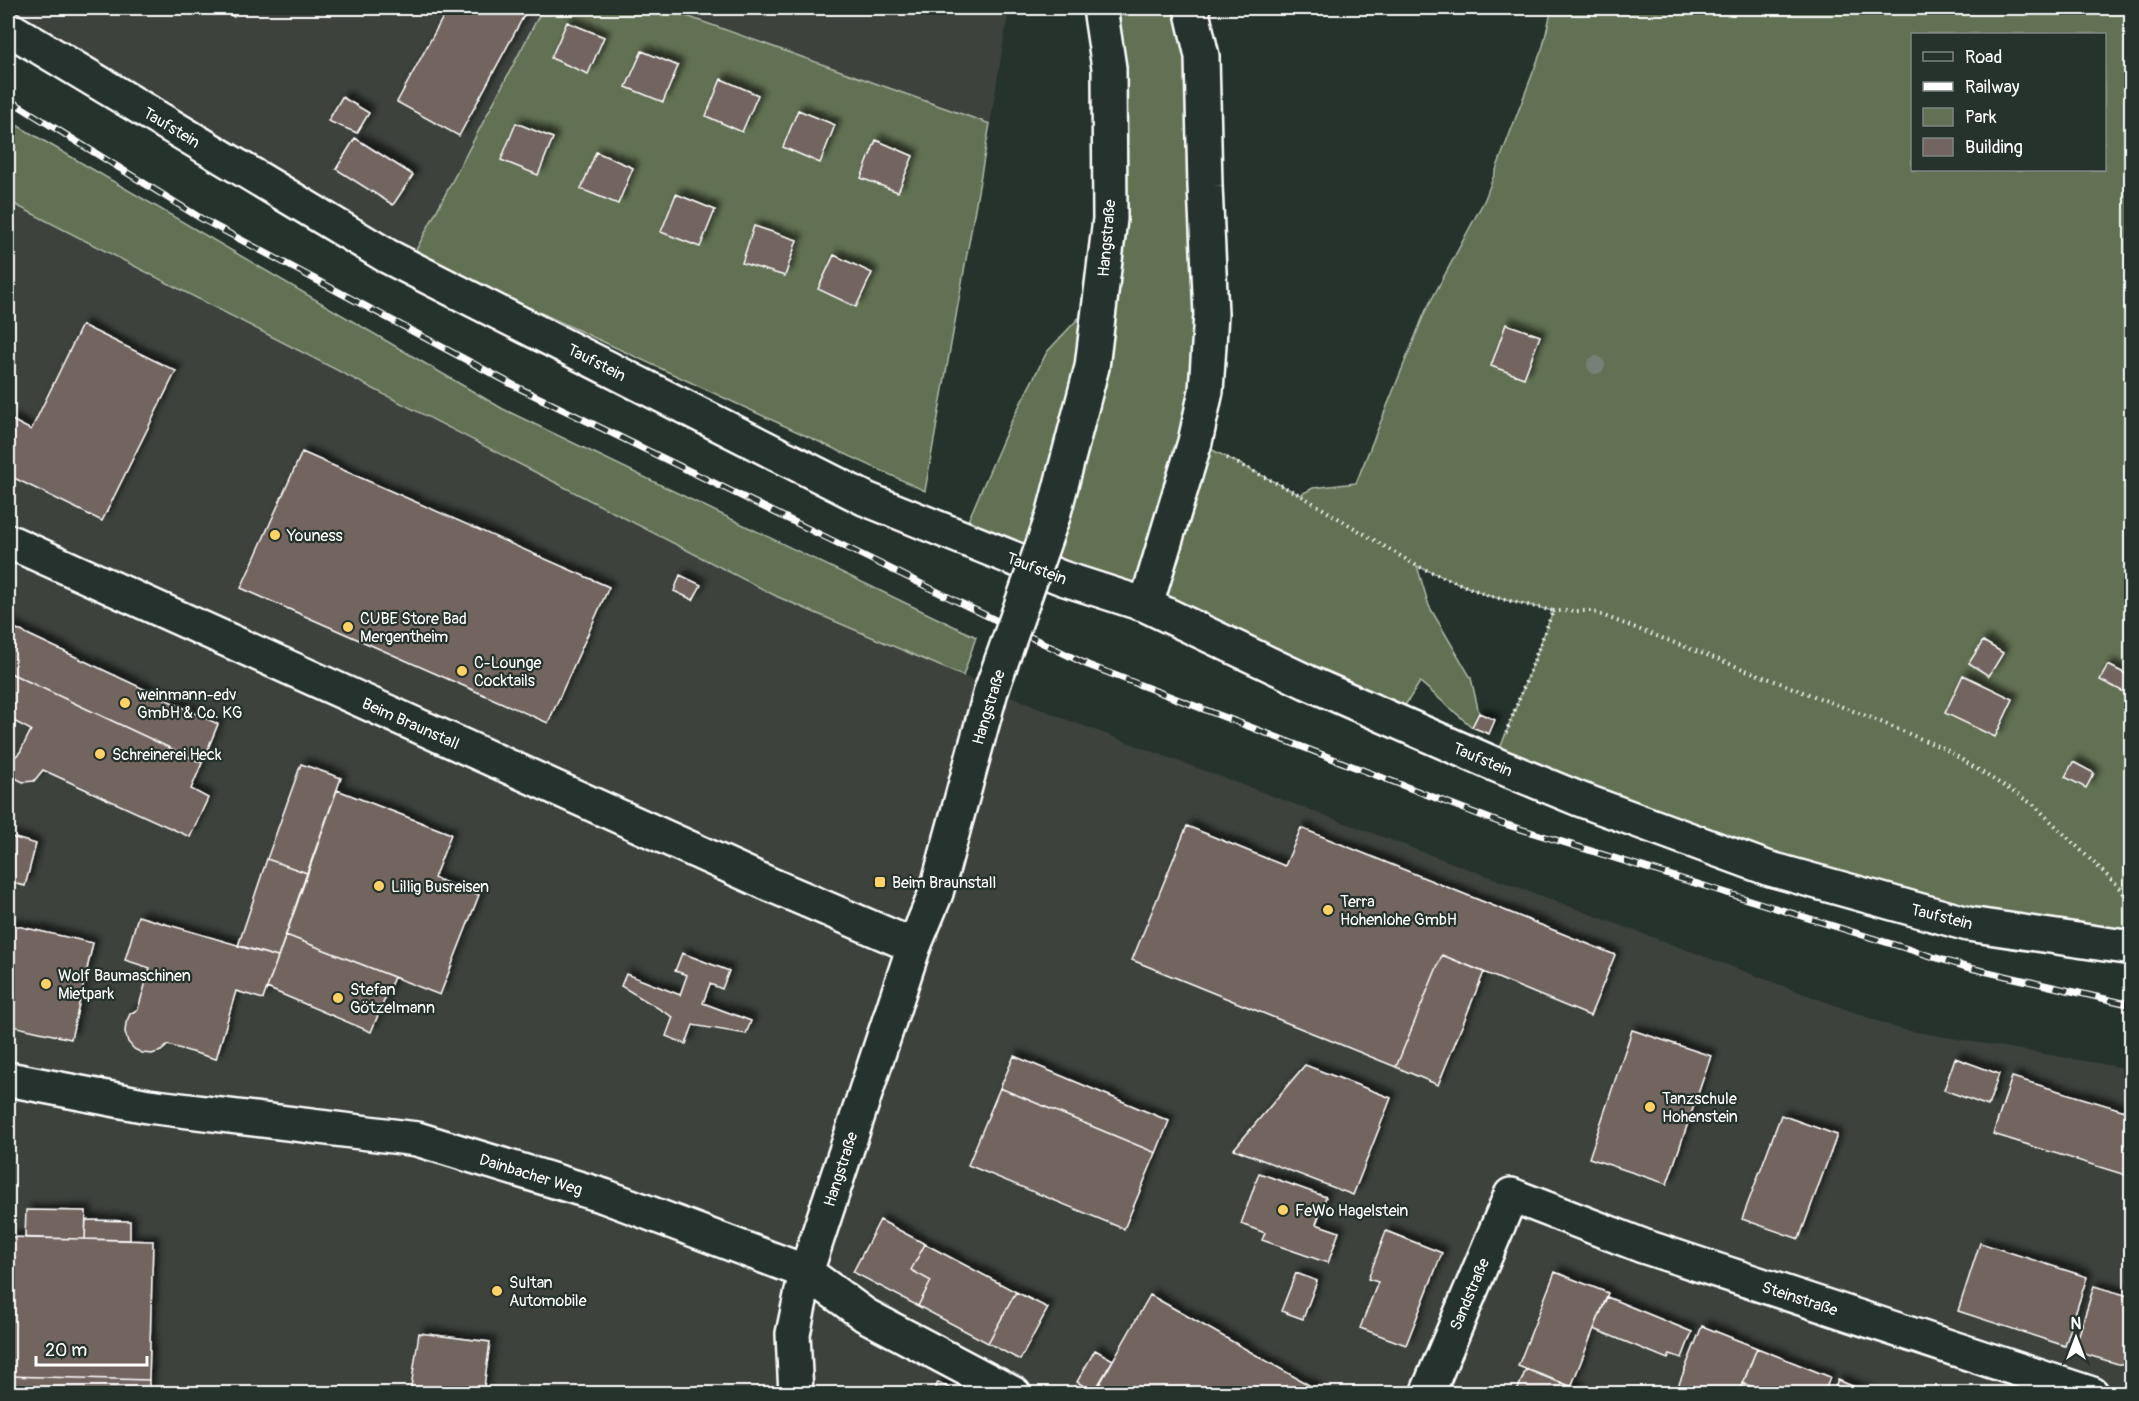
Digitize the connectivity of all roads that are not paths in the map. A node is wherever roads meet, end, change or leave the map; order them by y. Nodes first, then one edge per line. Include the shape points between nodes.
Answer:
1 (1100, 8) edge
2 (1191, 8) edge
3 (8, 28) edge
4 (8, 541) edge
5 (1146, 605) junction
6 (914, 946) junction
7 (2132, 948) edge
8 (8, 1079) edge
9 (1511, 1195) joint
10 (806, 1272) junction
11 (796, 1394) edge
12 (1014, 1394) edge
13 (1427, 1394) edge
14 (2092, 1394) edge

1 - 6 street, Hangstraße, bridge via 1109,68 1110,219 1092,367 1053,516 991,691 936,893
2 - 5 street via 1202,56 1211,314 1206,391 1195,442
3 - 5 street, Taufstein via 387,256 866,499 1062,578
4 - 6 street, Beim Braunstall
5 - 7 street, Taufstein via 1307,682 1494,764 1767,868 1968,924
6 - 10 street, Hangstraße
8 - 10 street, Dainbacher Weg via 148,1106 417,1139 604,1196
9 - 13 street, Sandstraße
9 - 14 street, Steinstraße via 1643,1246
10 - 11 street, Hangstraße via 793,1334
10 - 12 street, Dainbacher Weg via 865,1315

